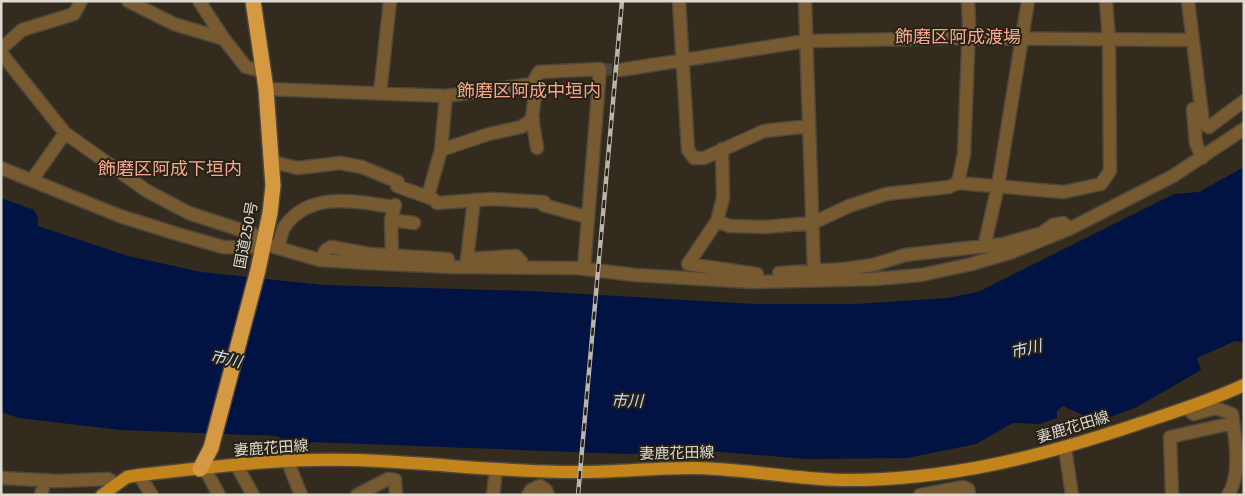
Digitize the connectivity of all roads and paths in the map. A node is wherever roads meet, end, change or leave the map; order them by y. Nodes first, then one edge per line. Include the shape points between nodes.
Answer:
1 (81, 1) edge
2 (128, 1) edge
3 (199, 1) edge
4 (253, 1) edge
5 (390, 1) edge
6 (679, 1) edge
7 (805, 1) edge
8 (968, 1) edge
9 (1028, 1) edge
10 (1106, 1) edge
11 (1181, 1) edge
12 (1188, 1) edge
13 (968, 38) junction
14 (224, 39) junction
15 (1024, 39) junction
16 (1109, 39) junction
17 (1185, 40) junction
18 (806, 41) junction
19 (1, 51) edge
20 (682, 60) junction
21 (620, 70) tunnel mouth
22 (262, 71) junction
23 (532, 84) junction
24 (266, 89) junction
25 (380, 93) junction
26 (446, 96) junction
27 (1244, 100) edge
28 (533, 119) junction
29 (809, 126) junction
30 (1244, 129) edge
31 (65, 133) junction
32 (537, 148) dead end
33 (722, 149) junction
34 (441, 150) junction
35 (1202, 158) junction
36 (272, 162) junction
37 (1, 168) edge
38 (32, 180) junction
39 (958, 183) junction
40 (998, 186) junction
41 (428, 196) junction
42 (474, 200) junction
43 (587, 217) junction
44 (391, 220) junction
45 (717, 221) junction
46 (414, 223) dead end
47 (813, 223) junction
48 (1069, 229) junction
49 (263, 243) junction
50 (984, 247) junction
51 (278, 248) junction
52 (392, 254) junction
53 (467, 259) junction
54 (320, 260) junction
55 (520, 267) junction
56 (584, 268) junction
57 (814, 272) junction
58 (755, 278) junction
59 (1244, 384) edge
60 (1186, 408) junction
61 (1233, 423) junction
62 (1065, 448) junction
63 (288, 462) junction
64 (237, 466) junction
65 (203, 469) junction
66 (496, 470) junction
67 (139, 474) junction
68 (1, 478) edge
69 (45, 480) junction
70 (116, 484) junction
71 (41, 495) edge
72 (102, 495) edge
73 (152, 495) edge
74 (219, 495) edge
75 (253, 495) edge
76 (301, 495) edge
77 (357, 495) edge
78 (396, 495) edge
79 (493, 495) edge
80 (528, 495) edge
81 (548, 495) edge
82 (920, 495) edge
83 (969, 495) edge
84 (1072, 495) edge
85 (1172, 495) edge
86 (1228, 495) edge

1 - 19 street via 74,14 22,30
2 - 14 street via 174,24
3 - 14 street
4 - 22 highway, 国道250号
5 - 25 street
6 - 20 street
7 - 18 street
8 - 13 street
9 - 15 street
10 - 16 street
11 - 17 street
12 - 27 street via 1203,123 1209,127
13 - 15 street
13 - 18 street
13 - 39 street via 964,154
14 - 22 street via 246,67
15 - 16 street
15 - 40 street
16 - 17 street
16 - 40 street via 1110,171 1102,184 1064,192
17 - 35 street via 1196,143
18 - 20 street
18 - 29 street
19 - 31 street
20 - 21 street
20 - 33 street via 688,150 694,158 704,158
22 - 24 highway, 国道250号
23 - 26 street
23 - 28 street via 536,89
23 - 43 street via 539,72 600,69
24 - 25 street
24 - 36 highway, 国道250号
25 - 26 street
26 - 34 street
28 - 32 street
28 - 34 street via 521,127
29 - 33 street via 764,131
29 - 47 street
30 - 35 street
31 - 38 street
31 - 49 street via 147,192 189,213 254,234
33 - 45 street via 723,198
34 - 41 street
35 - 48 street via 1142,194
36 - 41 street via 298,168 340,163 362,167 398,182 397,186
36 - 49 highway, 国道250号 via 272,195
37 - 38 street
38 - 49 street via 120,216 223,247 247,248
39 - 40 street
39 - 47 street via 949,187 886,194 849,206
40 - 50 street
41 - 42 street via 437,203
42 - 43 street via 544,202 543,205
42 - 53 street
43 - 56 street
44 - 46 street
44 - 51 street via 395,206 330,200 315,204 284,227
44 - 52 street
45 - 47 street via 729,226 755,227
45 - 58 street via 688,264
47 - 57 street
48 - 50 street via 1062,223 1042,233
48 - 58 street via 1012,252 921,275 875,279
49 - 51 street
49 - 65 highway, 国道250号
50 - 57 street via 905,255 873,264
51 - 54 street
52 - 53 street
52 - 54 street via 369,254 331,247
53 - 55 street via 516,256 521,261
54 - 55 street
55 - 56 street
56 - 58 street via 635,275
57 - 58 street
59 - 60 main road, 妻鹿花田線
60 - 61 street via 1194,414 1216,408 1232,414
60 - 62 main road, 妻鹿花田線
61 - 85 street via 1170,437
61 - 86 street via 1236,437 1234,485
62 - 66 main road, 妻鹿花田線 via 963,472 883,479 837,480 690,468 580,472
62 - 84 street
63 - 64 main road, 妻鹿花田線
63 - 66 main road, 妻鹿花田線 via 385,462
63 - 76 street
64 - 65 main road, 妻鹿花田線
64 - 75 street
65 - 67 main road, 妻鹿花田線
65 - 74 street
66 - 79 street
67 - 70 main road, 妻鹿花田線
67 - 73 street
68 - 69 street
69 - 70 street via 108,479
69 - 71 street
70 - 72 main road, 妻鹿花田線
77 - 78 street via 388,480 395,480
80 - 81 street via 540,486
82 - 83 street via 963,487 968,489

